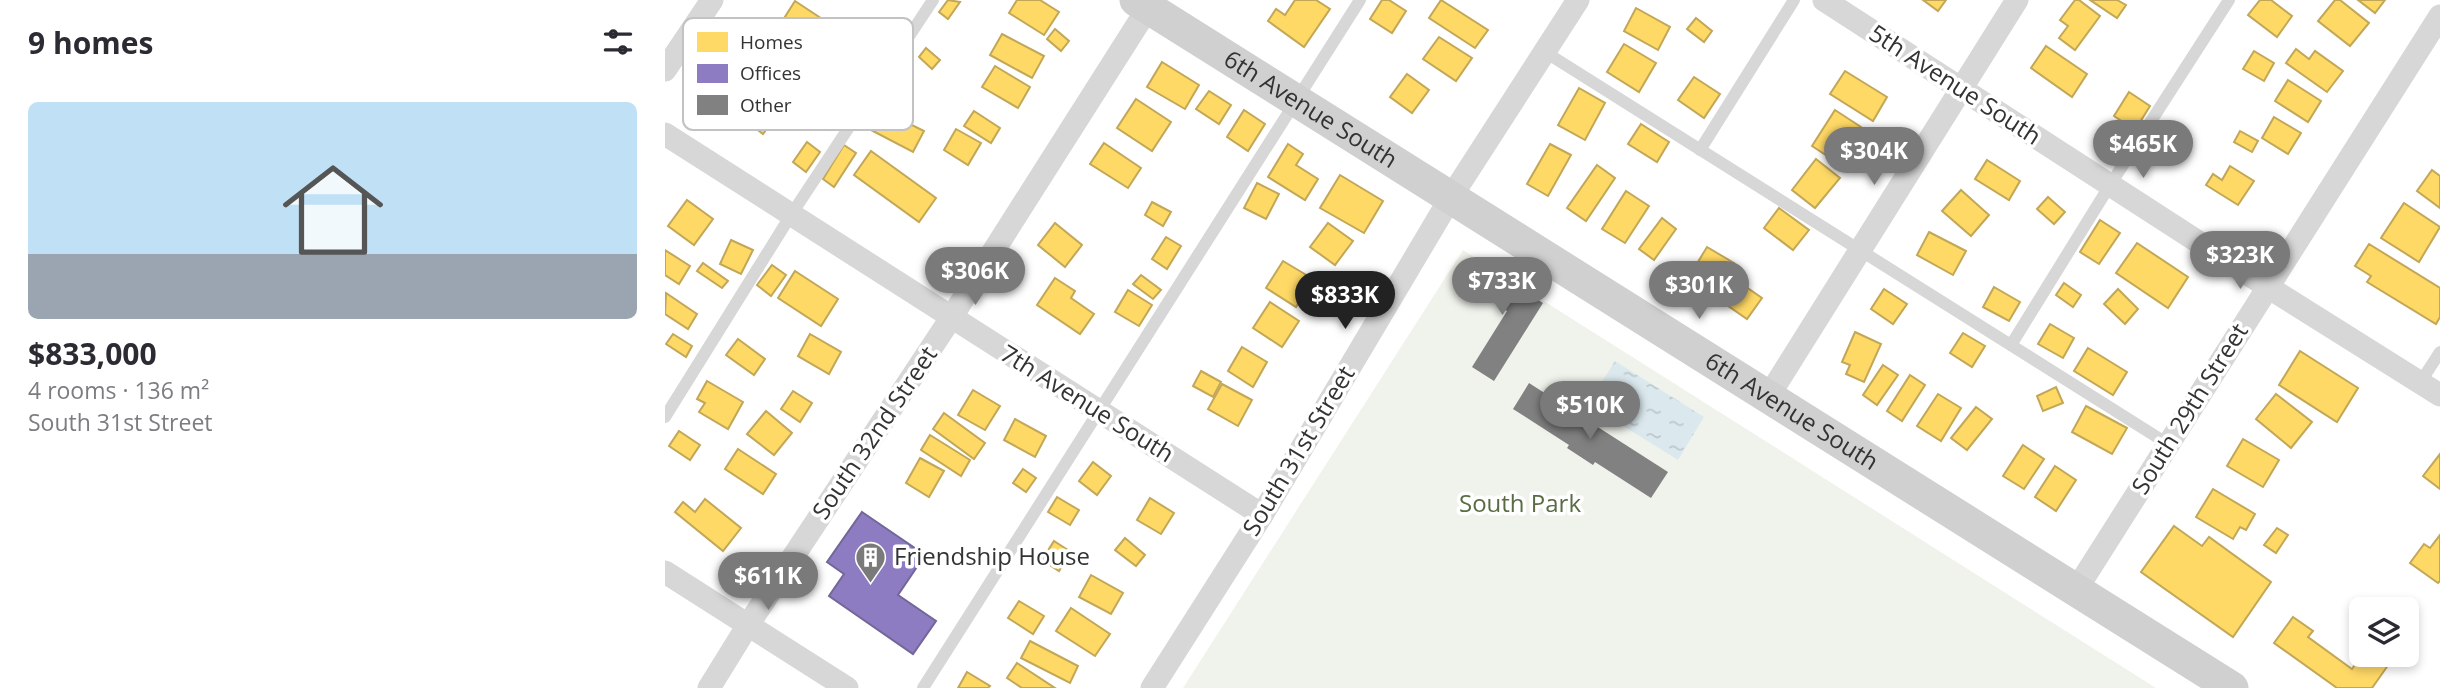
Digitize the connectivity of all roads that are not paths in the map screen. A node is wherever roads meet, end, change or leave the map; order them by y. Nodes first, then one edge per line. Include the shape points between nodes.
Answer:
1 (712, 0) edge
2 (933, 0) edge
3 (1360, 0) edge
4 (1578, 0) edge
5 (1794, 0) edge
6 (1824, 0) edge
7 (2017, 0) edge
8 (2229, 0) edge
9 (1145, 3) edge
10 (2440, 16) edge
11 (700, 18) edge
12 (913, 30) edge
13 (683, 43) edge
14 (1545, 52) junction
15 (665, 70) edge
16 (1962, 89) junction
17 (1296, 100) junction
18 (847, 130) edge
19 (665, 134) edge
20 (1700, 150) junction
21 (2110, 185) junction
22 (1451, 197) junction
23 (791, 215) junction
24 (1861, 249) junction
25 (2268, 287) junction
26 (951, 318) junction
27 (2011, 345) junction
28 (2440, 352) edge
29 (2420, 383) junction
30 (2440, 395) edge
31 (1769, 397) junction
32 (1100, 412) junction
33 (665, 417) edge
34 (2168, 444) junction
35 (1262, 514) junction
36 (665, 572) edge
37 (2076, 590) junction
38 (748, 625) junction
39 (709, 688) edge
40 (847, 688) edge
41 (923, 688) edge
42 (1152, 688) edge
43 (2232, 688) edge

1 - 11 street
2 - 12 lane
3 - 17 lane
4 - 14 street, South 31st Street
5 - 20 lane
6 - 16 street, 5th Avenue South
7 - 16 street
8 - 21 lane
9 - 17 street, 6th Avenue South
9 - 26 street, South 32nd Street
10 - 25 street, South 29th Street
13 - 15 street
14 - 20 lane
14 - 22 street, South 31st Street
16 - 21 street, 5th Avenue South
16 - 24 street
17 - 22 street, 6th Avenue South
17 - 32 lane
18 - 23 lane
19 - 23 street, 7th Avenue South
20 - 24 lane
21 - 25 street, 5th Avenue South
21 - 27 lane
22 - 31 street, 6th Avenue South
22 - 35 street, South 31st Street
23 - 26 street, 7th Avenue South
23 - 33 lane
24 - 27 lane
24 - 31 street
25 - 29 street, 5th Avenue South
25 - 34 street, South 29th Street
26 - 32 street, 7th Avenue South
26 - 38 street, South 32nd Street
27 - 34 lane
28 - 29 lane
29 - 30 street, 5th Avenue South
31 - 37 street, 6th Avenue South
32 - 35 street, 7th Avenue South
32 - 41 lane
34 - 37 street, South 29th Street
35 - 42 street, South 31st Street
36 - 38 street
37 - 43 street, 6th Avenue South
38 - 39 street, South 32nd Street
38 - 40 street

